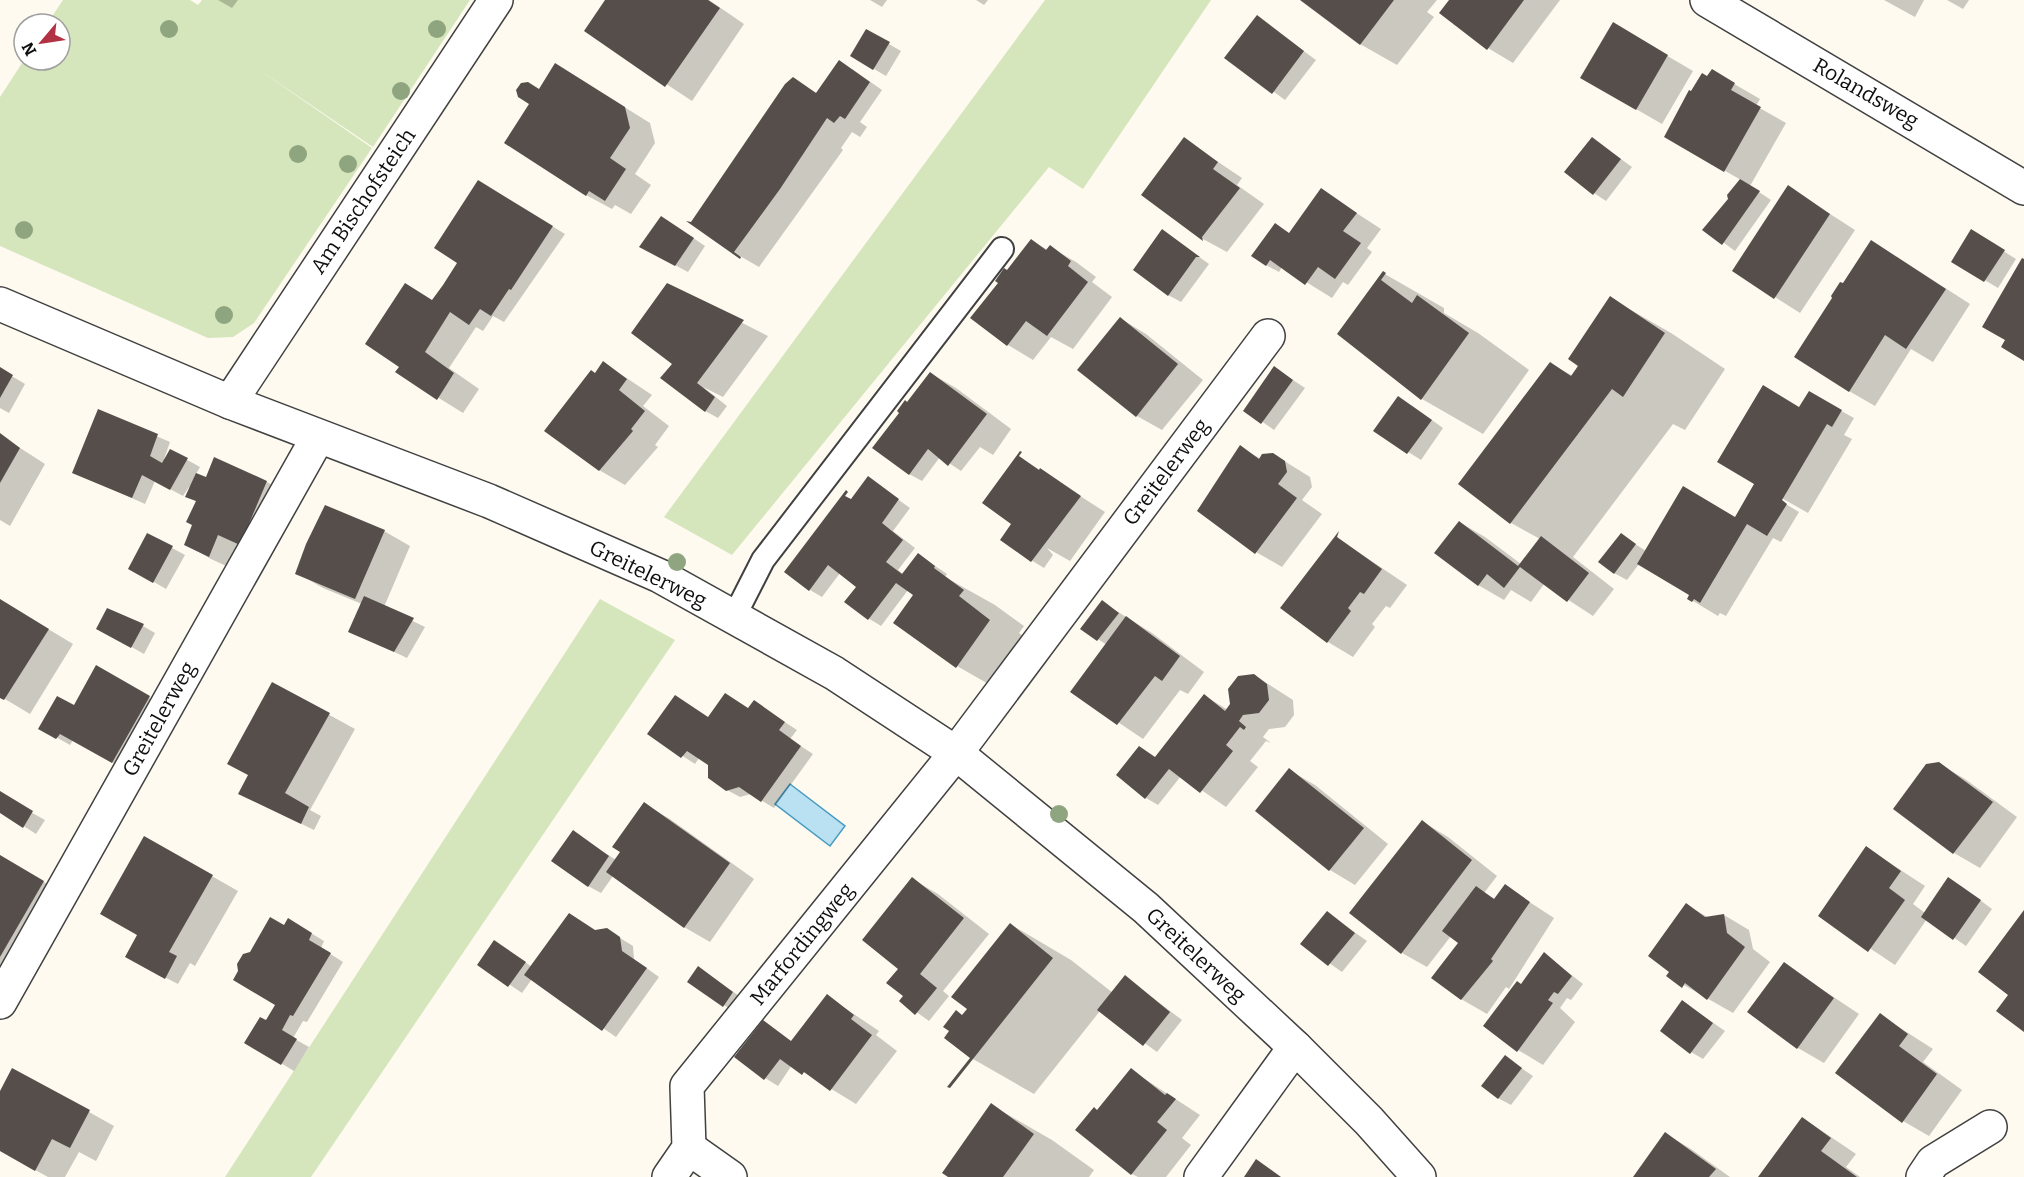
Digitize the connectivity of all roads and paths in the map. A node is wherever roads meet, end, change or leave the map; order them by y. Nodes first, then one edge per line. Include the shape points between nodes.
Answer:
1 (496, 0) edge
2 (1707, 0) edge
3 (2024, 188) edge
4 (1002, 249) dead end
5 (0, 304) edge
6 (1268, 336) dead end
7 (230, 402) junction
8 (318, 436) junction
9 (734, 618) junction
10 (956, 753) junction
11 (0, 1002) edge
12 (1295, 1047) junction
13 (1990, 1127) dead end
14 (689, 1148) junction
15 (669, 1177) edge
16 (730, 1177) edge
17 (1201, 1177) edge
18 (1419, 1177) edge
19 (1923, 1177) edge

1 - 7 street, Am Bischofsteich
2 - 3 street, Rolandsweg
4 - 9 lane via 763,560
5 - 7 street, Greitelerweg
6 - 10 street, Greitelerweg
7 - 8 street, Greitelerweg
8 - 9 street, Greitelerweg via 489,501 660,576
8 - 11 street, Greitelerweg
9 - 10 street, Greitelerweg via 834,673
10 - 12 street, Greitelerweg via 1146,908
10 - 14 street, Marfordingweg via 687,1086
12 - 17 street
12 - 18 street, Greitelerweg via 1369,1120
13 - 19 street via 1933,1162
14 - 15 street
14 - 16 street

